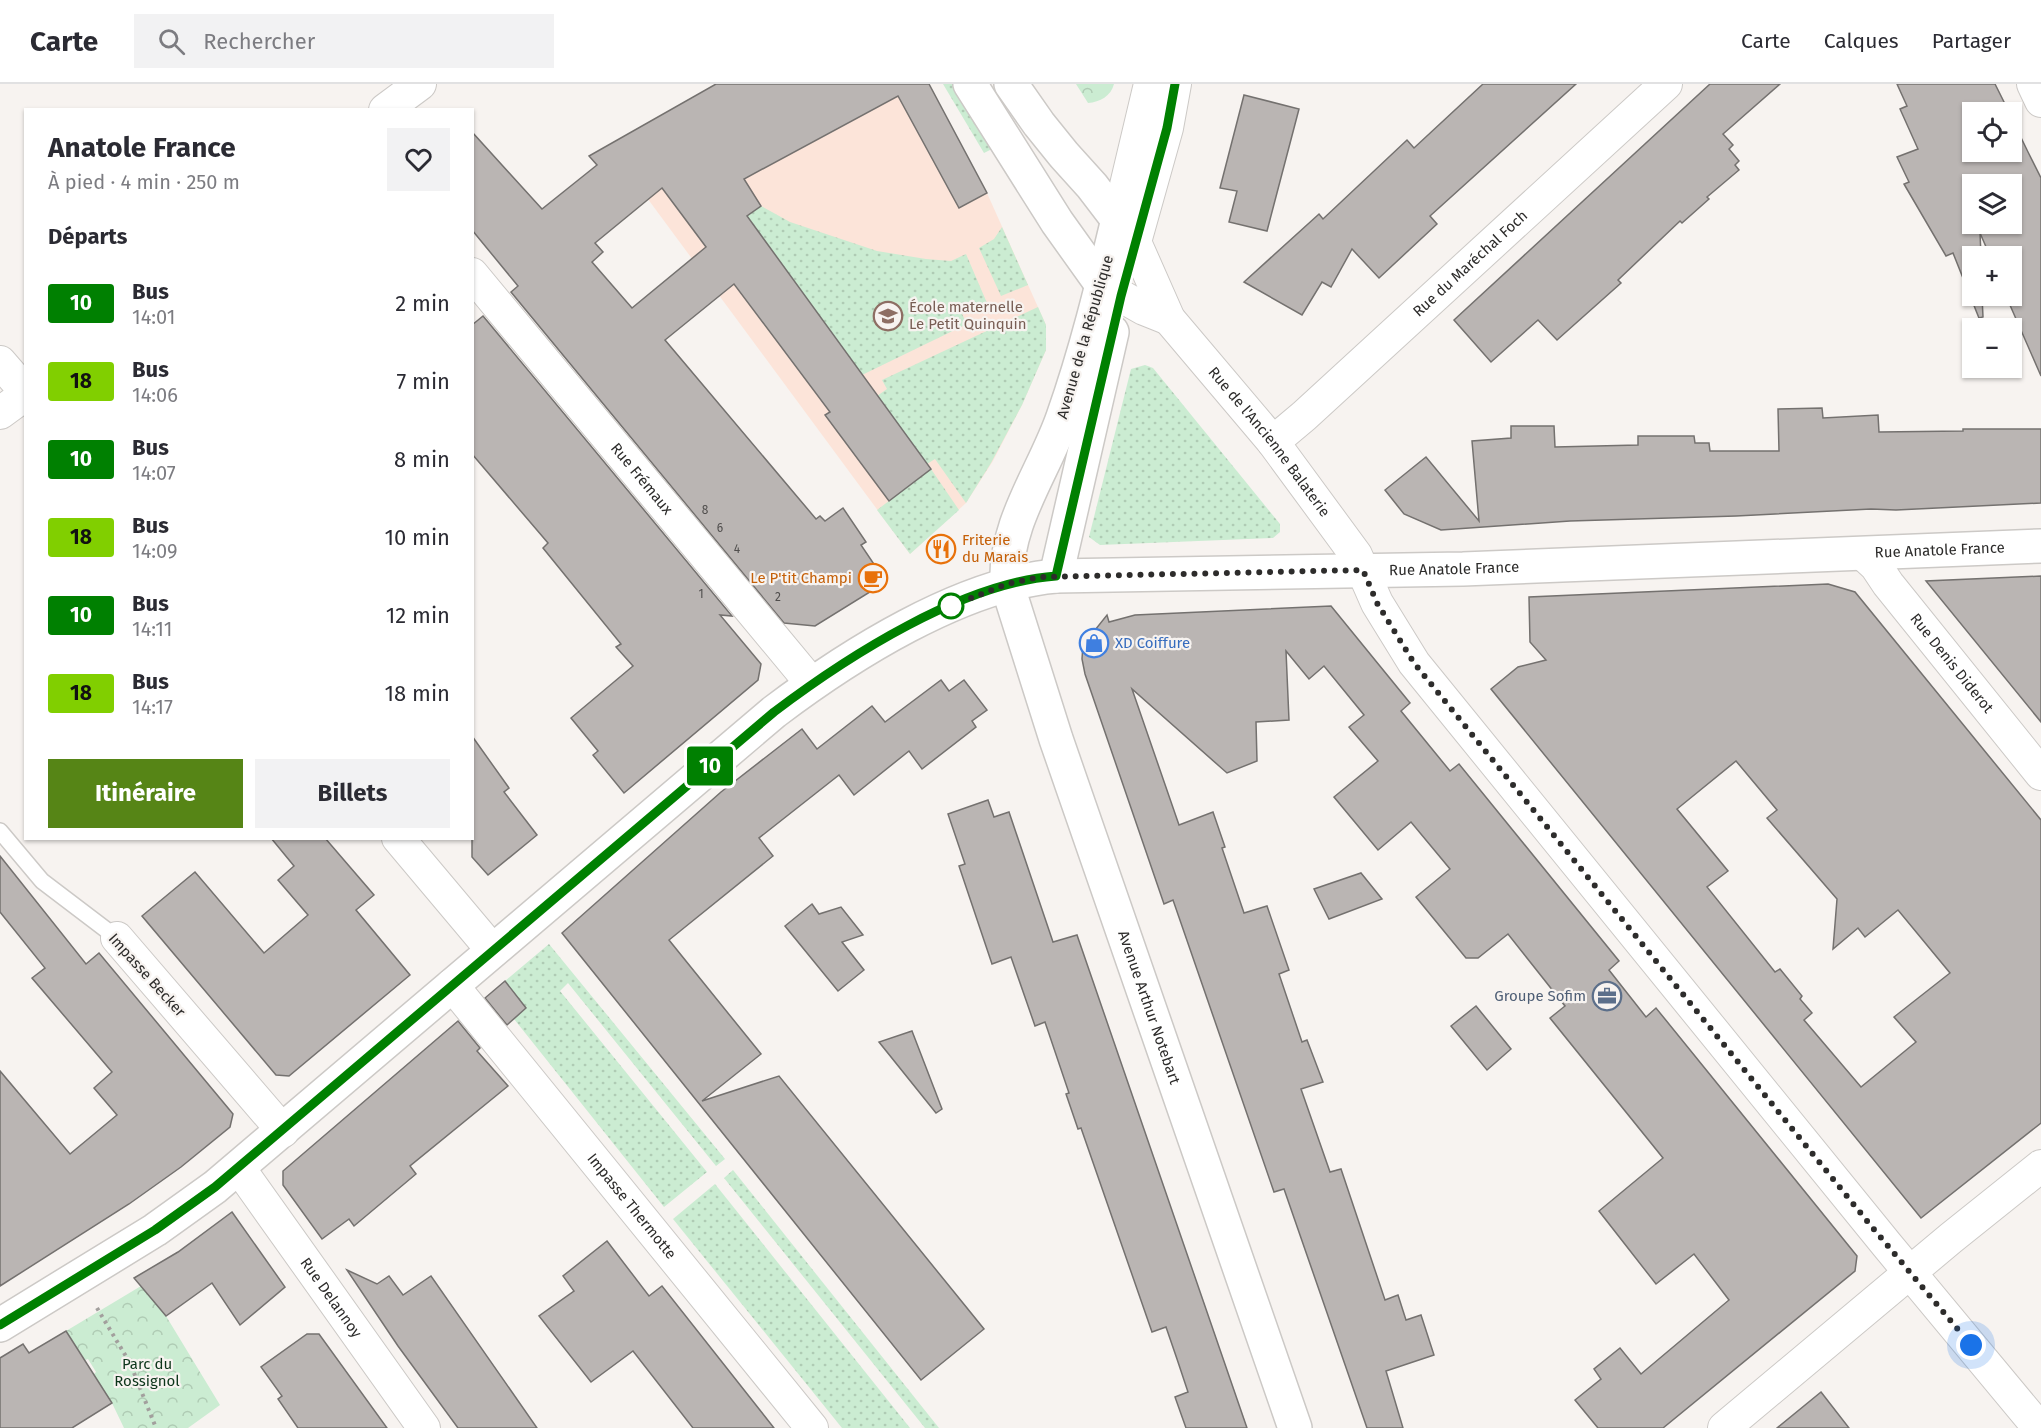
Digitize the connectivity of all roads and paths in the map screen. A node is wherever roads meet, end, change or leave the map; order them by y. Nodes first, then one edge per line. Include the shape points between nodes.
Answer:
1 (420, 84) edge
2 (970, 84) edge
3 (1011, 84) edge
4 (1149, 84) edge
5 (1175, 84) edge
6 (1666, 84) edge
7 (2033, 84) edge
8 (2041, 101) edge
9 (388, 108) edge
10 (1126, 230) junction
11 (474, 276) edge
12 (1112, 290) junction
13 (1169, 319) junction
14 (0, 362) edge
15 (24, 391) edge
16 (24, 395) edge
17 (0, 413) edge
18 (1273, 442) junction
19 (2041, 546) edge
20 (1863, 554) junction
21 (1363, 570) junction
22 (1056, 576) junction
23 (1007, 584) junction
24 (812, 684) junction
25 (2041, 774) edge
26 (0, 831) edge
27 (400, 840) edge
28 (117, 938) joint
29 (493, 951) junction
30 (452, 985) junction
31 (283, 1131) junction
32 (2041, 1166) edge
33 (238, 1168) junction
34 (1912, 1272) junction
35 (73, 1280) junction
36 (0, 1325) edge
37 (156, 1428) edge
38 (424, 1428) edge
39 (812, 1428) edge
40 (1295, 1428) edge
41 (1724, 1428) edge
42 (2039, 1428) edge

1 - 9 street
2 - 12 street, Rue de l'Ancienne Balaterie via 1040,197
3 - 10 street, Rue de l'Ancienne Balaterie
4 - 10 street, Avenue de la République
5 - 10 street, Avenue de la République via 1167,128
6 - 18 street, Rue du Maréchal Foch
7 - 8 street
10 - 12 street, Avenue de la République
10 - 13 street, Rue de l'Ancienne Balaterie
11 - 24 street, Rue Frémaux
12 - 13 street, Rue de l'Ancienne Balaterie
12 - 22 street, Avenue de la République
12 - 23 street, Avenue de la République via 1013,536
13 - 18 street, Rue de l'Ancienne Balaterie
14 - 15 street
16 - 17 street
18 - 21 street, Rue de l'Ancienne Balaterie
19 - 20 street, Rue Anatole France
20 - 21 street, Rue Anatole France
20 - 25 street, Rue Denis Diderot
21 - 22 street, Rue Anatole France
21 - 34 street, Rue de l'Ancienne Balaterie via 1377,603 1414,663
22 - 23 street, Rue Anatole France
23 - 24 street, Rue Anatole France via 916,623
23 - 40 street, Avenue Arthur Notebart via 1056,739
24 - 29 street, Rue Anatole France
26 - 28 lane, Impasse Becker via 42,881
27 - 29 street
28 - 31 street, Impasse Becker
29 - 30 street, Rue Anatole France
30 - 31 street, Rue Anatole France
30 - 39 street, Impasse Thermotte
31 - 33 street, Rue Anatole France
32 - 34 street
33 - 35 street, Rue Anatole France via 155,1230
33 - 38 street, Rue Delannoy
34 - 41 street
34 - 42 street, Rue de l'Ancienne Balaterie
35 - 36 street, Rue Anatole France
35 - 37 path via 99,1310 130,1363

